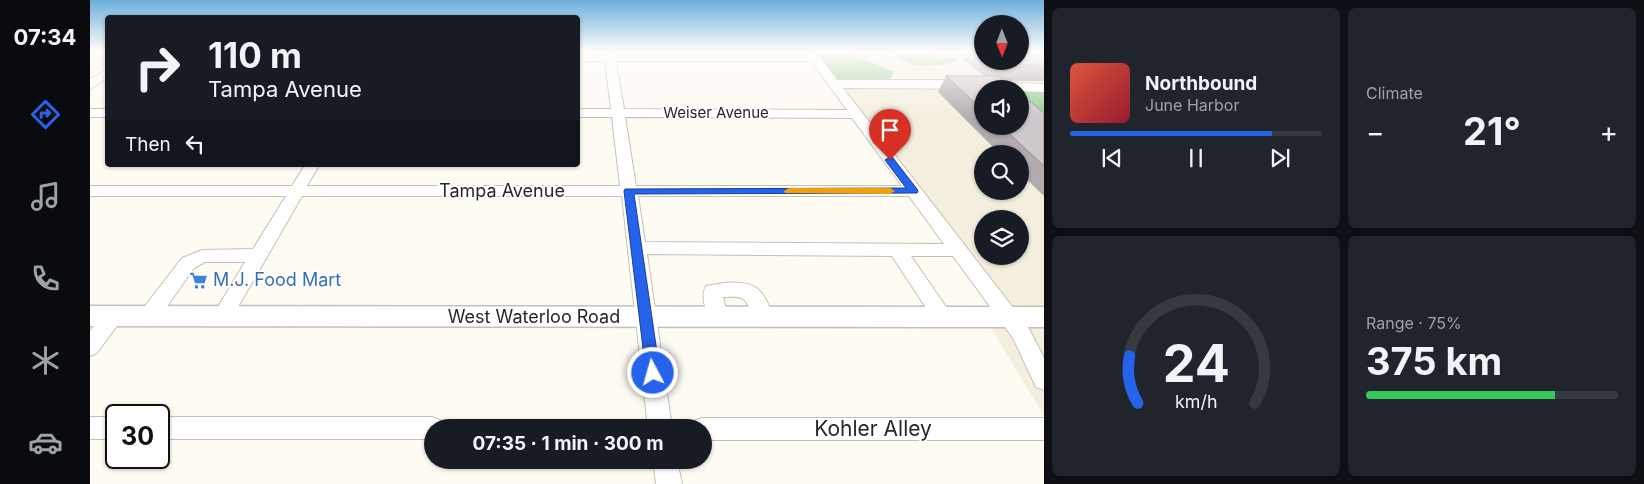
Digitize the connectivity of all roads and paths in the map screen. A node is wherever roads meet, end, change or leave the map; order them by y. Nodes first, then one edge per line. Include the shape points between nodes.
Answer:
1 (105, 74) edge
2 (612, 74) edge
3 (824, 74) edge
4 (832, 84) junction
5 (90, 85) edge
6 (1044, 88) edge
7 (90, 113) edge
8 (105, 113) edge
9 (580, 113) edge
10 (618, 113) junction
11 (854, 114) junction
12 (311, 167) edge
13 (90, 191) edge
14 (629, 191) junction
15 (913, 191) junction
16 (296, 192) junction
17 (637, 248) junction
18 (897, 250) junction
19 (958, 250) junction
20 (259, 255) junction
21 (223, 315) junction
22 (102, 316) edge
23 (148, 316) junction
24 (943, 316) junction
25 (1008, 316) junction
26 (1044, 317) edge
27 (647, 318) junction
28 (90, 347) edge
29 (1044, 380) edge
30 (659, 419) edge
31 (90, 428) edge
32 (105, 428) edge
33 (170, 428) edge
34 (424, 428) edge
35 (712, 429) edge
36 (1044, 429) edge
37 (666, 469) edge
38 (669, 484) edge

1 - 5 street
2 - 10 street
3 - 4 street
4 - 6 street
4 - 11 street
7 - 8 street
9 - 10 street, Weiser Avenue
10 - 11 street, Weiser Avenue
10 - 14 street
11 - 15 street
12 - 16 street
13 - 16 street, Tampa Avenue
14 - 15 street, Tampa Avenue
14 - 16 street, Tampa Avenue
14 - 17 street
15 - 19 street
16 - 20 street
17 - 18 street
17 - 27 street
18 - 19 street
18 - 24 street
19 - 25 street
20 - 21 street
20 - 23 street via 194,258
21 - 23 main road, West Waterloo Road
21 - 27 main road, West Waterloo Road
22 - 23 main road, West Waterloo Road
22 - 28 street
24 - 25 main road, West Waterloo Road
24 - 27 main road, West Waterloo Road
25 - 26 main road, West Waterloo Road
25 - 29 street via 1021,333
27 - 30 street
31 - 32 street
33 - 34 street
35 - 36 street, Kohler Alley
37 - 38 street

